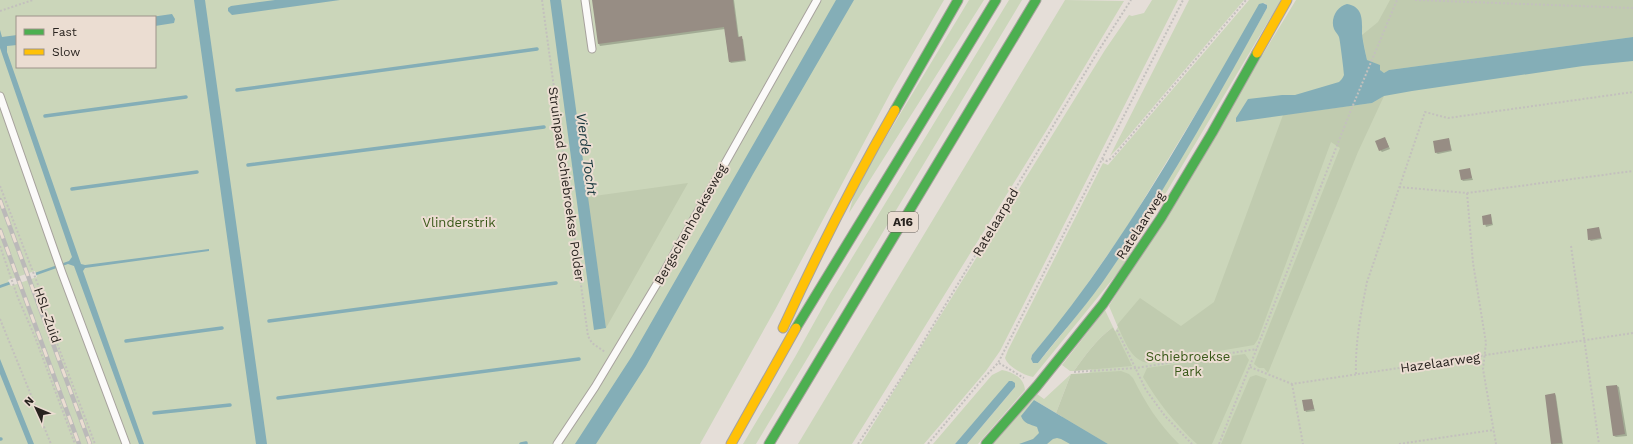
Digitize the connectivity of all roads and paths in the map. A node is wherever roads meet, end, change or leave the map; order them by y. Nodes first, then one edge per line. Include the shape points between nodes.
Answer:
1 (33, 0) edge
2 (542, 0) edge
3 (585, 0) edge
4 (817, 0) edge
5 (958, 0) edge
6 (996, 0) edge
7 (1036, 0) edge
8 (1132, 0) edge
9 (1183, 0) edge
10 (1246, 0) edge
11 (1287, 0) edge
12 (1397, 0) edge
13 (1415, 0) edge
14 (1633, 8) edge
15 (0, 11) edge
16 (592, 49) dead end
17 (1633, 92) edge
18 (0, 96) edge
19 (1102, 159) junction
20 (1633, 171) edge
21 (0, 186) edge
22 (1399, 187) junction
23 (1467, 194) junction
24 (0, 246) edge
25 (1571, 246) dead end
26 (0, 319) edge
27 (1117, 330) dead end
28 (1633, 333) edge
29 (1584, 341) junction
30 (1257, 349) junction
31 (1485, 356) junction
32 (613, 357) junction
33 (998, 363) junction
34 (1250, 367) junction
35 (1136, 368) junction
36 (1074, 372) dead end
37 (1356, 374) junction
38 (1292, 384) junction
39 (1037, 386) junction
40 (751, 409) junction
41 (1493, 430) junction
42 (51, 444) edge
43 (75, 444) edge
44 (95, 444) edge
45 (126, 444) edge
46 (557, 444) edge
47 (731, 444) edge
48 (769, 444) edge
49 (858, 444) edge
50 (928, 444) edge
51 (986, 444) edge
52 (1192, 444) edge
53 (1218, 444) edge
54 (1303, 444) edge
55 (1399, 444) edge
56 (1496, 444) edge
57 (1599, 444) edge

1 - 15 path
2 - 32 path, Struinpad Schiebroekse Polder via 588,336 592,343
3 - 16 lane
4 - 32 lane, Bergschenhoekseweg
5 - 40 main road, A16 via 869,155 821,246 790,312
6 - 40 main road, A16 via 797,327
7 - 48 main road, A16
8 - 49 path, Ratelaarpad via 905,372
9 - 19 path
10 - 19 path via 1112,158 1107,161
11 - 39 main road, Ratelaarweg via 1161,218 1103,304
12 - 30 path
13 - 14 path
17 - 22 path via 1448,118 1425,112
18 - 45 lane
19 - 33 path
20 - 23 path
21 - 44 path, HSL-Zuid
22 - 23 path
22 - 37 path via 1367,282 1361,311
23 - 31 path via 1473,262 1486,343
24 - 43 path, HSL-Zuid
25 - 29 path
26 - 42 path
27 - 35 path
28 - 29 path, Hazelaarweg
29 - 31 path, Hazelaarweg
29 - 57 path
30 - 34 path
30 - 35 path
31 - 37 path, Hazelaarweg
31 - 41 path via 1483,369
32 - 46 lane, Bergschenhoekseweg
33 - 39 path
33 - 50 path
34 - 38 path
34 - 53 path
35 - 36 path
35 - 52 path via 1146,390 1165,416
37 - 38 path, Hazelaarweg
38 - 54 path
39 - 51 main road, Ratelaarweg
40 - 47 main road, A16
41 - 55 path
41 - 56 path

